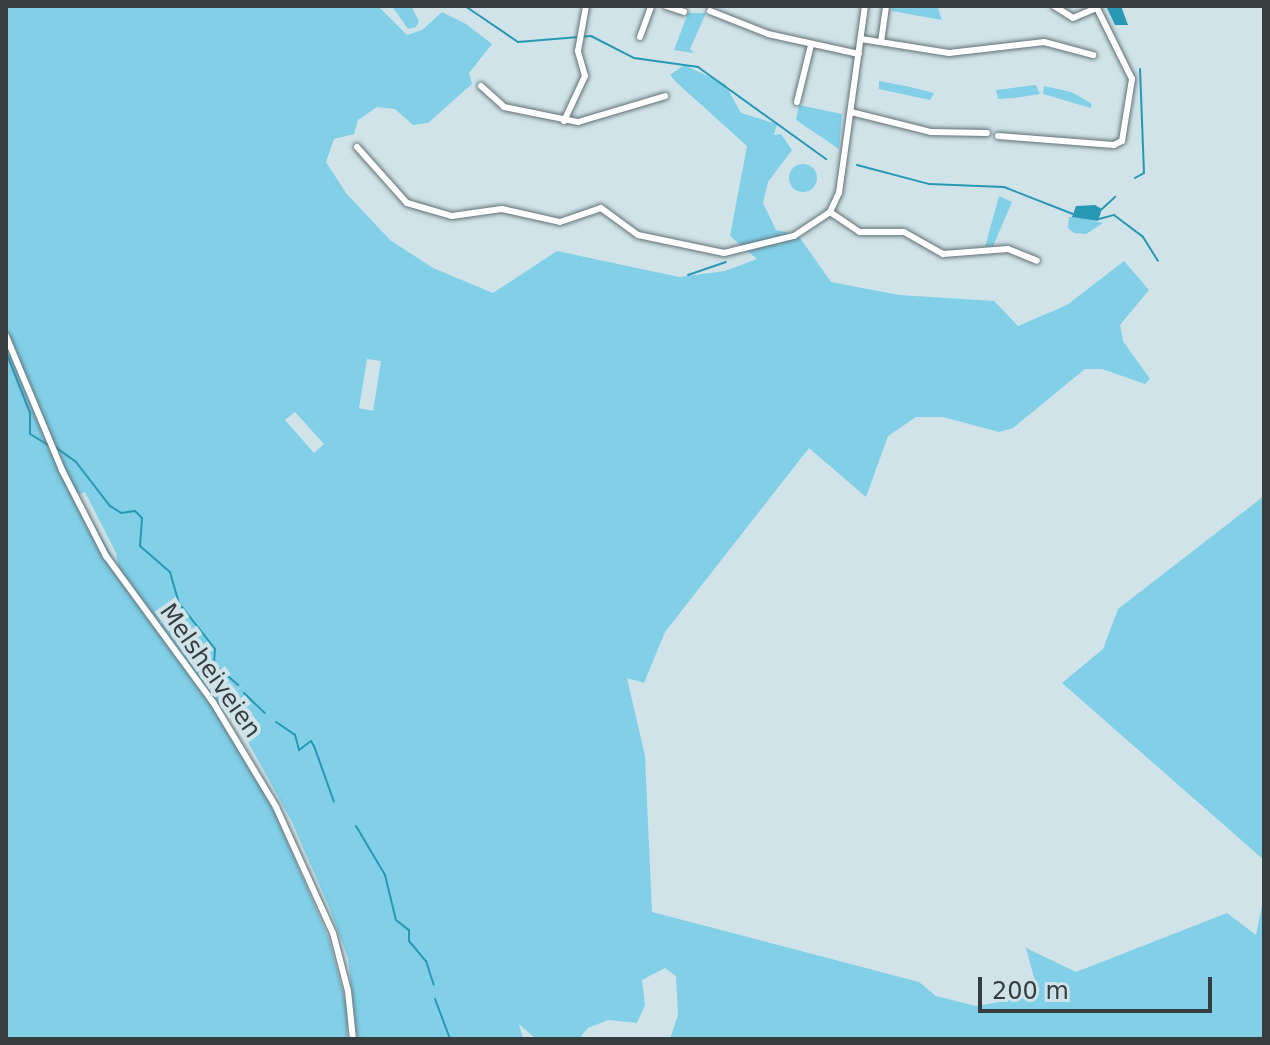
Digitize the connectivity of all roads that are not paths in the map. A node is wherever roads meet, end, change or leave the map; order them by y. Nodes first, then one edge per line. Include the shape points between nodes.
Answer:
1 (586, 6) edge
2 (651, 6) edge
3 (666, 6) edge
4 (863, 6) edge
5 (886, 6) edge
6 (1054, 6) edge
7 (1096, 7) edge
8 (710, 11) dead end
9 (684, 12) dead end
10 (640, 37) dead end
11 (861, 39) junction
12 (881, 42) junction
13 (811, 45) junction
14 (859, 54) junction
15 (1093, 55) dead end
16 (481, 86) dead end
17 (665, 96) dead end
18 (797, 102) dead end
19 (851, 112) junction
20 (564, 121) junction
21 (987, 133) dead end
22 (998, 136) dead end
23 (357, 147) dead end
24 (830, 212) junction
25 (1037, 261) dead end
26 (6, 336) edge
27 (353, 1039) edge

1 - 20 street via 578,51 585,76
2 - 10 street
3 - 9 street
4 - 11 street
5 - 12 street
6 - 7 street via 1073,18
7 - 22 street via 1132,79 1122,141 1114,145
8 - 13 street
11 - 12 street
11 - 14 street
12 - 15 street via 969,53 1044,42
13 - 14 street
13 - 18 street
14 - 19 street
16 - 20 street via 504,107
17 - 20 street via 599,120
19 - 21 street via 931,132
19 - 24 street via 841,185
23 - 24 street via 407,203 458,217 507,209 560,222 601,208 638,235 724,253 803,233
24 - 25 street via 860,232 912,234 943,254 1008,249
26 - 27 street, Melsheiveien via 52,446 114,569 213,702 269,793 333,933

